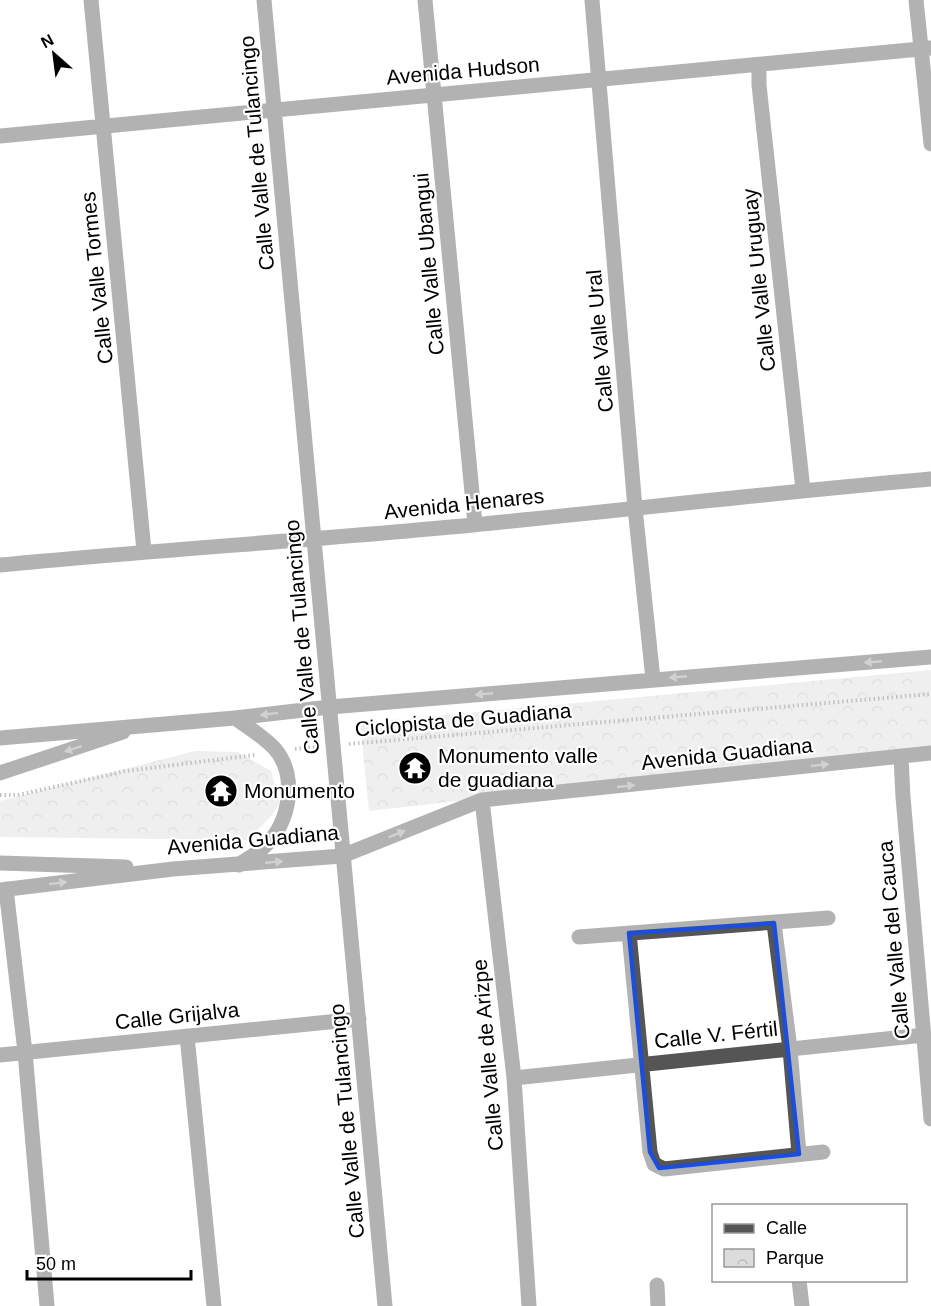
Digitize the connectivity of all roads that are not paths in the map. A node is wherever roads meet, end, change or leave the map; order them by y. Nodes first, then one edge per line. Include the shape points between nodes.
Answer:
1 (91, 0) edge
2 (264, 0) edge
3 (425, 0) edge
4 (592, 0) edge
5 (916, 0) edge
6 (926, 49) edge
7 (759, 64) junction
8 (599, 79) junction
9 (434, 94) junction
10 (273, 110) junction
11 (104, 126) junction
12 (0, 136) edge
13 (931, 144) edge
14 (931, 479) edge
15 (803, 490) junction
16 (635, 508) junction
17 (475, 524) junction
18 (313, 539) junction
19 (144, 551) junction
20 (0, 565) edge
21 (931, 657) edge
22 (652, 679) junction
23 (330, 707) junction
24 (235, 718) junction
25 (148, 724) junction
26 (0, 738) edge
27 (931, 753) edge
28 (901, 757) junction
29 (0, 773) edge
30 (482, 800) junction
31 (342, 856) junction
32 (0, 862) edge
33 (239, 865) junction
34 (174, 868) junction
35 (3, 890) edge
36 (828, 918) dead end
37 (774, 923) junction
38 (629, 933) junction
39 (579, 938) dead end
40 (359, 1019) junction
41 (924, 1035) junction
42 (187, 1036) junction
43 (790, 1049) junction
44 (25, 1052) junction
45 (0, 1054) edge
46 (643, 1064) junction
47 (513, 1078) junction
48 (931, 1119) edge
49 (823, 1152) dead end
50 (799, 1154) junction
51 (799, 1282) edge
52 (657, 1286) dead end
53 (47, 1306) edge
54 (214, 1306) edge
55 (384, 1306) edge
56 (529, 1306) edge
57 (658, 1306) edge
58 (802, 1306) edge

1 - 11 street, Calle Valle Tormes
2 - 10 street, Calle Valle de Tulancingo
3 - 9 street, Calle Valle Ubangui
4 - 8 street, Calle Valle Ural
5 - 6 street
6 - 7 street, Avenida Hudson
6 - 13 street
7 - 8 street, Avenida Hudson
7 - 15 street, Calle Valle Uruguay
8 - 9 street, Avenida Hudson
8 - 16 street, Calle Valle Ural
9 - 10 street, Avenida Hudson
9 - 17 street, Calle Valle Ubangui
10 - 11 street, Avenida Hudson
10 - 18 street, Calle Valle de Tulancingo
11 - 12 street, Avenida Hudson
11 - 19 street, Calle Valle Tormes
14 - 15 street, Avenida Henares
15 - 16 street, Avenida Henares
16 - 17 street, Avenida Henares
16 - 22 street, Calle Valle Ural
17 - 18 street, Avenida Henares
18 - 19 street, Avenida Henares
18 - 23 street, Calle Valle de Tulancingo
19 - 20 street, Avenida Henares
21 -> 22 street
22 -> 23 street
23 -> 24 street
23 - 31 street, Calle Valle de Tulancingo
24 - 25 street
24 - 33 street via 277,752 287,776 289,795 278,831 266,846
25 - 26 street
25 -> 29 street
27 - 28 street, Avenida Guadiana
30 -> 28 street, Avenida Guadiana
28 - 41 street, Calle Valle del Cauca
31 -> 30 street, Avenida Guadiana
30 - 47 street, Calle Valle de Arizpe
33 -> 31 street, Avenida Guadiana
31 - 40 street, Calle Valle de Tulancingo
32 - 34 street
33 - 34 street, Avenida Guadiana
35 -> 34 street, Avenida Guadiana
35 - 44 street
36 - 37 street
37 - 38 street
37 - 43 street
38 - 39 street
38 - 46 street
40 - 42 street, Calle Grijalva
40 - 55 street, Calle Valle de Tulancingo
41 - 43 street, Calle V. Fértil
41 - 48 street, Calle Valle del Cauca
42 - 44 street, Calle Grijalva
42 - 54 street
43 - 46 street, Calle V. Fértil
43 - 50 street
44 - 45 street, Calle Grijalva
44 - 53 street
46 - 47 street, Calle V. Fértil
46 - 50 street via 654,1164 664,1169
47 - 56 street, Calle Valle de Arizpe
49 - 50 street
51 - 58 street
52 - 57 street

